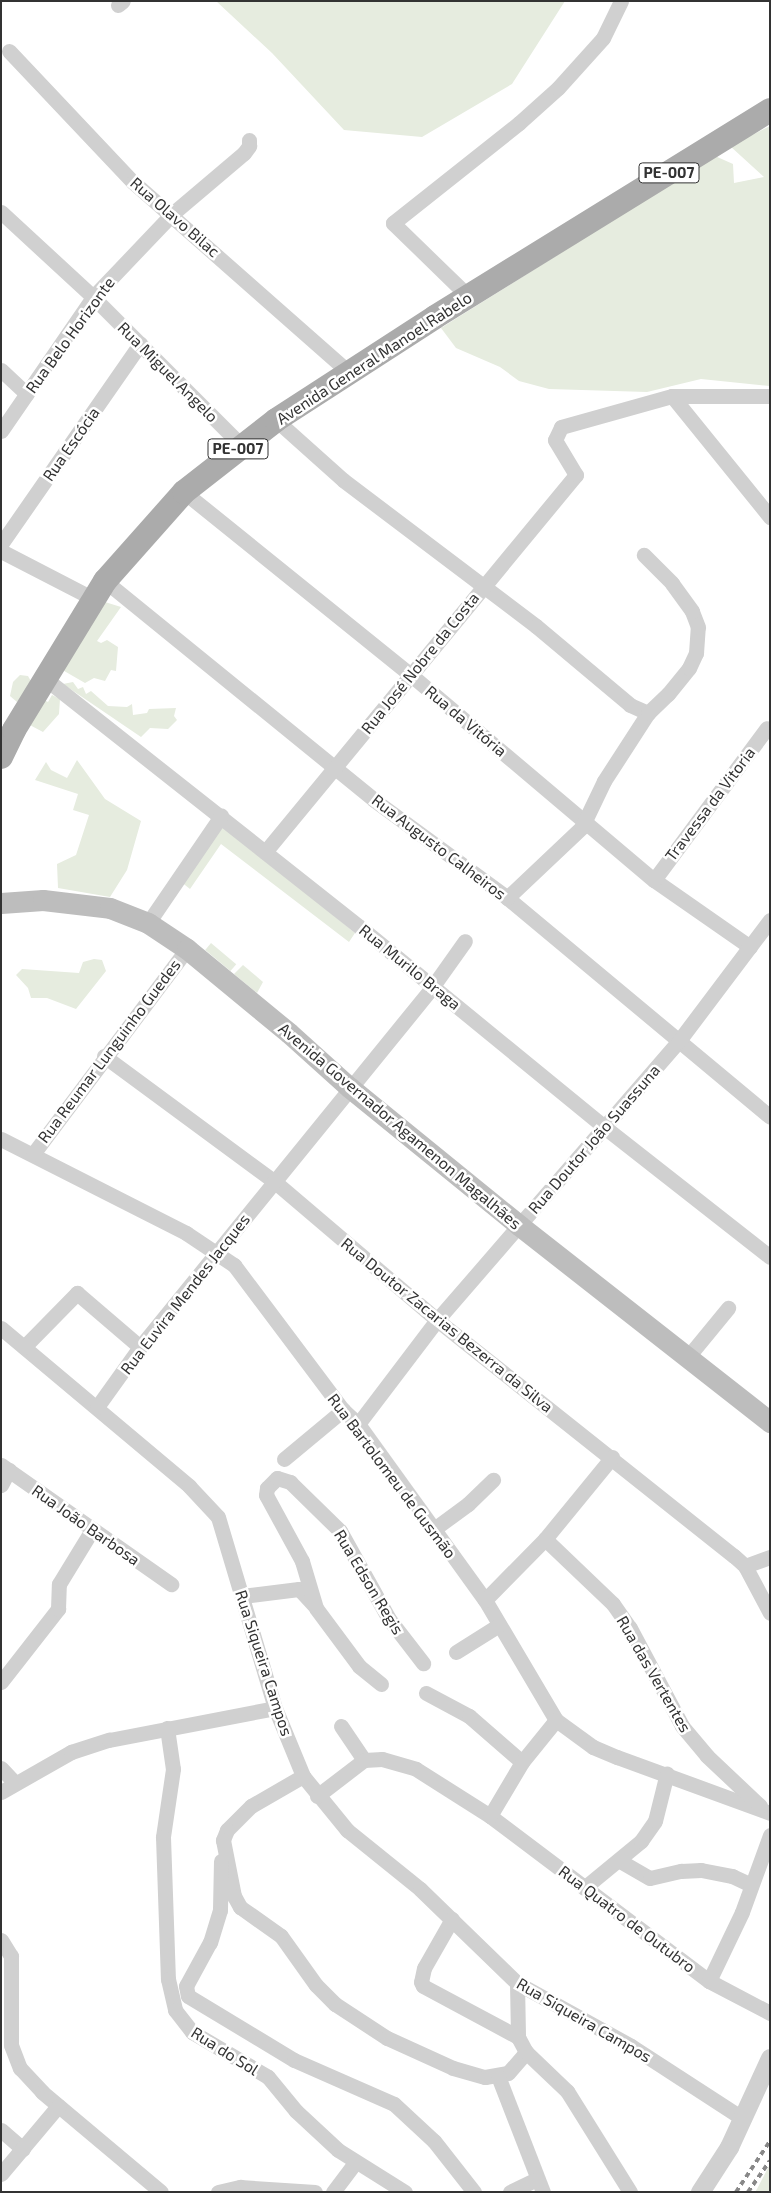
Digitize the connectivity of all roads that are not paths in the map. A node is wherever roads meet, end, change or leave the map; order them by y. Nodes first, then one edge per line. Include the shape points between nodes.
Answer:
1 (621, 1) edge
2 (9, 50) dead end
3 (770, 110) edge
4 (249, 140) dead end
5 (1, 212) edge
6 (172, 214) junction
7 (93, 297) junction
8 (469, 297) junction
9 (140, 344) junction
10 (1, 370) edge
11 (350, 373) junction
12 (27, 394) junction
13 (672, 396) junction
14 (770, 396) edge
15 (276, 420) junction
16 (1, 431) edge
17 (242, 446) junction
18 (184, 492) junction
19 (770, 517) edge
20 (1, 544) edge
21 (1, 551) edge
22 (644, 555) dead end
23 (483, 587) junction
24 (100, 591) junction
25 (411, 675) junction
26 (47, 680) junction
27 (648, 713) junction
28 (767, 728) dead end
29 (1, 757) edge
30 (335, 767) junction
31 (221, 816) junction
32 (585, 822) junction
33 (265, 852) junction
34 (654, 880) junction
35 (507, 898) junction
36 (1, 903) edge
37 (770, 920) edge
38 (148, 922) junction
39 (465, 941) dead end
40 (750, 947) junction
41 (186, 949) junction
42 (433, 986) junction
43 (678, 1042) junction
44 (104, 1056) junction
45 (349, 1088) junction
46 (770, 1117) edge
47 (603, 1126) junction
48 (1, 1139) edge
49 (32, 1154) junction
50 (275, 1182) junction
51 (520, 1226) junction
52 (217, 1250) junction
53 (770, 1257) edge
54 (728, 1308) dead end
55 (437, 1320) junction
56 (1, 1328) edge
57 (24, 1347) junction
58 (140, 1347) junction
59 (687, 1358) junction
60 (97, 1407) junction
61 (343, 1410) junction
62 (770, 1422) edge
63 (358, 1424) junction
64 (612, 1456) junction
65 (284, 1459) dead end
66 (5, 1468) edge
67 (493, 1480) dead end
68 (1, 1485) edge
69 (434, 1529) junction
70 (92, 1530) junction
71 (545, 1539) junction
72 (770, 1557) edge
73 (745, 1566) junction
74 (171, 1584) dead end
75 (242, 1596) junction
76 (485, 1600) junction
77 (316, 1608) junction
78 (770, 1613) edge
79 (499, 1625) junction
80 (456, 1652) dead end
81 (423, 1663) dead end
82 (1, 1682) edge
83 (381, 1684) dead end
84 (426, 1693) dead end
85 (275, 1708) junction
86 (556, 1720) junction
87 (341, 1726) dead end
88 (167, 1728) junction
89 (364, 1760) junction
90 (522, 1762) junction
91 (1, 1768) edge
92 (667, 1773) junction
93 (303, 1776) junction
94 (14, 1782) junction
95 (1, 1792) edge
96 (317, 1796) junction
97 (766, 1811) edge
98 (490, 1816) junction
99 (770, 1835) edge
100 (223, 1840) junction
101 (620, 1861) junction
102 (752, 1885) junction
103 (584, 1888) junction
104 (452, 1919) junction
105 (1, 1940) edge
106 (709, 1981) junction
107 (517, 1983) junction
108 (770, 2012) edge
109 (518, 2037) junction
110 (526, 2052) junction
111 (770, 2058) edge
112 (498, 2076) junction
113 (58, 2106) junction
114 (742, 2118) junction
115 (1, 2130) edge
116 (23, 2149) junction
117 (355, 2162) junction
118 (1, 2174) edge
119 (539, 2186) edge
120 (161, 2192) edge
121 (218, 2192) edge
122 (315, 2192) edge
123 (333, 2192) edge
124 (405, 2192) edge
125 (474, 2192) edge
126 (510, 2192) edge
127 (630, 2192) edge
128 (700, 2192) edge

1 - 8 street via 603,38 558,88 520,123 393,223
2 - 6 street, Rua Olavo Bilac via 133,182
3 - 8 main road, Avenida General Manoel Rabelo / PE-007
4 - 6 street, Rua Belo Horizonte via 244,153
5 - 7 street, Rua Miguel Angelo
6 - 7 street, Rua Belo Horizonte
6 - 11 street, Rua Olavo Bilac
7 - 9 street, Rua Miguel Angelo
7 - 12 street, Rua Belo Horizonte
8 - 11 main road, Avenida General Manoel Rabelo / PE-007
9 - 17 street, Rua Miguel Angelo
9 - 20 street, Rua Escócia
10 - 12 street
11 - 15 main road, Avenida General Manoel Rabelo / PE-007
12 - 16 street, Rua Belo Horizonte
13 - 14 street
13 - 19 street
13 - 23 street, Rua José Nobre da Costa via 561,427 555,440 576,475
15 - 17 main road, Avenida General Manoel Rabelo / PE-007
15 - 23 street via 343,480
17 - 18 main road, Avenida General Manoel Rabelo / PE-007
18 - 24 main road, Avenida General Manoel Rabelo / PE-007
18 - 25 street, Rua da Vitória
21 - 24 street, Rua Augusto Calheiros
22 - 27 street via 684,598 698,627 699,640 689,668 658,706
23 - 25 street, Rua José Nobre da Costa
23 - 27 street via 550,637 630,706
24 - 26 main road, Avenida General Manoel Rabelo / PE-007
24 - 30 street, Rua Augusto Calheiros
25 - 30 street, Rua José Nobre da Costa
25 - 32 street, Rua da Vitória
26 - 29 main road, Avenida General Manoel Rabelo / PE-007 via 14,730
26 - 31 street, Rua Murilo Braga
27 - 32 street via 604,782
28 - 34 street, Travessa da Vitoria
30 - 33 street, Rua José Nobre da Costa
30 - 35 street, Rua Augusto Calheiros via 403,822
31 - 33 street, Rua Murilo Braga
31 - 38 street
32 - 34 street, Rua da Vitória
32 - 35 street
33 - 42 street, Rua Murilo Braga
34 - 40 street, Rua da Vitória
35 - 43 street, Rua Augusto Calheiros
36 - 38 main road, Avenida Governador Agamenon Magalhães via 43,900 110,908
37 - 40 street, Rua Doutor João Suassuna
38 - 41 main road, Avenida Governador Agamenon Magalhães
39 - 42 street, Rua Euvira Mendes Jacques
40 - 43 street, Rua Doutor João Suassuna
41 - 44 street, Rua Reumar Lunguinho Guedes
41 - 45 main road, Avenida Governador Agamenon Magalhães via 289,1033
42 - 45 street, Rua Euvira Mendes Jacques
42 - 47 street, Rua Murilo Braga
43 - 46 street, Rua Augusto Calheiros
43 - 47 street, Rua Doutor João Suassuna
44 - 49 street, Rua Reumar Lunguinho Guedes
44 - 50 street, Rua Doutor Zacarias Bezerra da Silva
45 - 50 street, Rua Euvira Mendes Jacques
45 - 51 main road, Avenida Governador Agamenon Magalhães
47 - 51 street, Rua Doutor João Suassuna
47 - 53 street, Rua Murilo Braga
48 - 49 street, Rua Bartolomeu de Gusmão
49 - 52 street, Rua Bartolomeu de Gusmão
50 - 52 street, Rua Euvira Mendes Jacques
50 - 55 street, Rua Doutor Zacarias Bezerra da Silva
51 - 55 street, Rua Doutor João Suassuna
51 - 59 main road, Avenida Governador Agamenon Magalhães
52 - 58 street, Rua Euvira Mendes Jacques
52 - 61 street, Rua Bartolomeu de Gusmão via 253,1288
54 - 59 street
55 - 63 street, Rua Doutor João Suassuna
55 - 64 street, Rua Doutor Zacarias Bezerra da Silva
56 - 57 street, Rua Siqueira Campos
57 - 58 street via 77,1293
57 - 60 street, Rua Siqueira Campos
58 - 60 street, Rua Euvira Mendes Jacques
59 - 62 main road, Avenida Governador Agamenon Magalhães
60 - 75 street, Rua Siqueira Campos via 206,1502 218,1518
61 - 63 street, Rua Bartolomeu de Gusmão
61 - 65 street
63 - 69 street, Rua Bartolomeu de Gusmão
64 - 71 street
64 - 73 street, Rua Doutor Zacarias Bezerra da Silva
66 - 68 street
66 - 70 street, Rua João Barbosa
67 - 69 street
69 - 76 street, Rua Bartolomeu de Gusmão
70 - 74 street, Rua João Barbosa
70 - 82 street via 59,1584 58,1609
71 - 76 street
71 - 97 street, Rua das Vertentes via 613,1604 630,1628 651,1672 686,1731
72 - 73 street
73 - 78 street, Rua Doutor Zacarias Bezerra da Silva
75 - 77 street via 298,1588
75 - 85 street, Rua Siqueira Campos
76 - 79 street, Rua Bartolomeu de Gusmão
77 - 81 street, Rua Edson Regis via 302,1561 266,1495 267,1488 277,1478 290,1482 340,1531 389,1619
77 - 83 street via 359,1666
79 - 80 street
79 - 86 street, Rua Bartolomeu de Gusmão
84 - 90 street via 469,1716
85 - 88 street
85 - 93 street, Rua Siqueira Campos
86 - 90 street
86 - 92 street, Rua Bartolomeu de Gusmão via 593,1747
87 - 89 street
88 - 94 street via 71,1752
88 - 117 street, Rua do Sol via 172,1769 162,1837 168,1979 175,2010 192,2032 268,2077 318,2134
89 - 96 street
89 - 98 street, Rua Quatro de Outubro via 382,1759 416,1769
90 - 98 street
91 - 94 street
92 - 97 street, Rua Bartolomeu de Gusmão
92 - 101 street via 654,1821 642,1841
93 - 96 street, Rua Siqueira Campos
93 - 100 street via 251,1806 234,1820
94 - 95 street
96 - 104 street, Rua Siqueira Campos via 347,1830
98 - 103 street, Rua Quatro de Outubro
99 - 102 street
100 - 112 street via 237,1902 247,1914 281,1936 316,1985 335,2004 387,2038 454,2068 471,2074
100 - 125 street via 220,1910 210,1942 186,1986 188,1996 294,2060 394,2104 434,2140
101 - 102 street via 650,1878 701,1870 732,1876
101 - 103 street
102 - 106 street
103 - 106 street, Rua Quatro de Outubro
104 - 107 street, Rua Siqueira Campos
104 - 109 street via 424,1968 423,1986
105 - 113 street via 11,1956 13,2056 31,2081
106 - 108 street, Rua Quatro de Outubro
107 - 109 street
107 - 114 street, Rua Siqueira Campos via 616,2037
109 - 110 street
110 - 112 street via 508,2073
110 - 127 street via 567,2092
111 - 114 street
112 - 119 street
113 - 116 street
113 - 120 street
114 - 128 street via 729,2147
115 - 116 street
116 - 118 street
117 - 123 street
117 - 124 street, Rua do Sol
119 - 126 street
121 - 122 street via 240,2187

